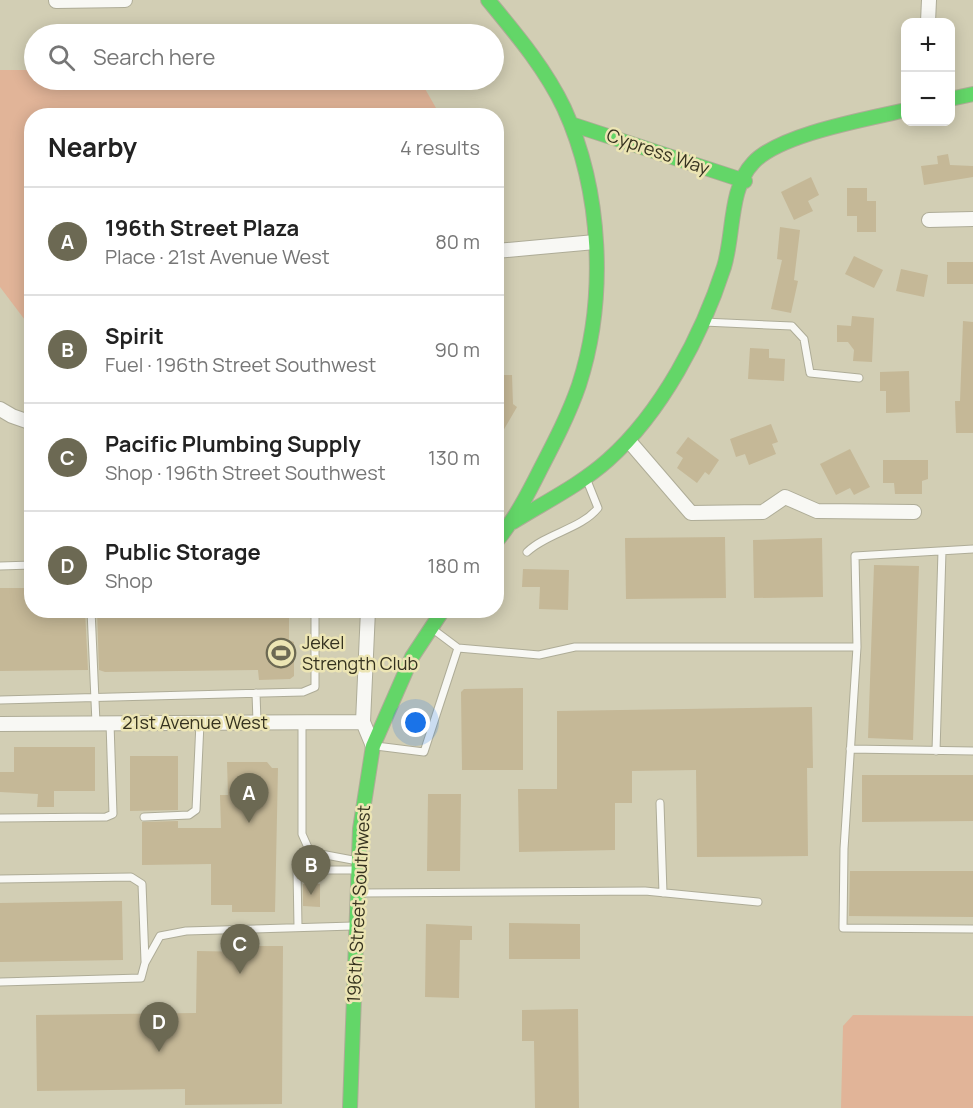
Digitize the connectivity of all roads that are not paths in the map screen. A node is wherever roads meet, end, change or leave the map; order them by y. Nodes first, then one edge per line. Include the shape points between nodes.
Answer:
1 (125, 0) edge
2 (488, 0) edge
3 (929, 0) edge
4 (56, 1) edge
5 (928, 18) edge
6 (973, 94) edge
7 (955, 95) edge
8 (901, 111) edge
9 (571, 124) junction
10 (745, 181) junction
11 (973, 219) edge
12 (929, 220) dead end
13 (595, 243) junction
14 (504, 250) edge
15 (702, 321) junction
16 (859, 378) dead end
17 (0, 409) edge
18 (24, 421) edge
19 (629, 441) junction
20 (585, 475) junction
21 (914, 512) dead end
22 (513, 522) junction
23 (504, 533) edge
24 (973, 549) edge
25 (942, 550) junction
26 (527, 552) dead end
27 (24, 565) edge
28 (0, 566) edge
29 (91, 618) edge
30 (315, 618) edge
31 (368, 618) edge
32 (438, 618) edge
33 (432, 629) junction
34 (857, 647) junction
35 (459, 648) junction
36 (256, 693) junction
37 (94, 698) junction
38 (0, 700) edge
39 (302, 722) junction
40 (363, 722) junction
41 (103, 723) junction
42 (200, 723) junction
43 (257, 723) junction
44 (0, 724) edge
45 (373, 746) junction
46 (850, 749) junction
47 (936, 751) junction
48 (973, 752) edge
49 (660, 803) dead end
50 (144, 817) dead end
51 (0, 818) edge
52 (358, 866) junction
53 (0, 879) edge
54 (356, 893) junction
55 (663, 893) junction
56 (758, 902) dead end
57 (355, 926) junction
58 (298, 927) junction
59 (973, 929) edge
60 (145, 963) junction
61 (0, 982) edge
62 (350, 1108) edge

1 - 4 street
2 - 9 main road via 535,62
3 - 5 street
6 - 7 main road
8 - 10 main road via 784,142 753,162
9 - 10 main road, Cypress Way
9 - 13 main road via 588,179
10 - 15 main road via 738,196 730,252 713,302
11 - 12 street
13 - 14 street
13 - 22 main road via 596,296 587,356 572,405
15 - 16 lane via 792,326 804,339 810,373
15 - 19 main road via 660,398
17 - 18 street
19 - 20 main road
19 - 21 street via 692,513 763,512 785,497 817,511
20 - 22 main road
20 - 26 lane via 598,508 592,516 546,537
22 - 23 main road
24 - 25 lane
25 - 34 lane via 855,556
25 - 47 lane
27 - 28 lane
29 - 37 lane
30 - 36 lane via 315,687 303,692
31 - 40 street
32 - 33 main road, 196th Street Southwest
33 - 35 lane
33 - 45 main road, 196th Street Southwest via 412,657
34 - 35 lane via 575,647 539,656
34 - 46 lane
35 - 45 lane via 424,752
36 - 37 lane
36 - 43 lane
37 - 38 lane
37 - 41 lane
39 - 40 street, 21st Avenue West
39 - 43 street, 21st Avenue West
39 - 52 lane via 302,834 310,852
40 - 45 street
41 - 42 street, 21st Avenue West
41 - 44 street, 21st Avenue West
41 - 51 lane via 113,814
42 - 43 street, 21st Avenue West
42 - 50 lane via 196,810 189,815
45 - 52 main road, 196th Street Southwest
46 - 47 lane
46 - 59 lane via 843,928
47 - 48 lane
49 - 55 lane
52 - 54 main road, 196th Street Southwest
52 - 58 lane via 297,870
53 - 60 lane via 131,877 142,884
54 - 55 lane
54 - 57 main road, 196th Street Southwest
55 - 56 lane
57 - 58 lane
57 - 62 main road, 196th Street Southwest
58 - 60 lane via 186,931 160,936
60 - 61 lane via 141,978

